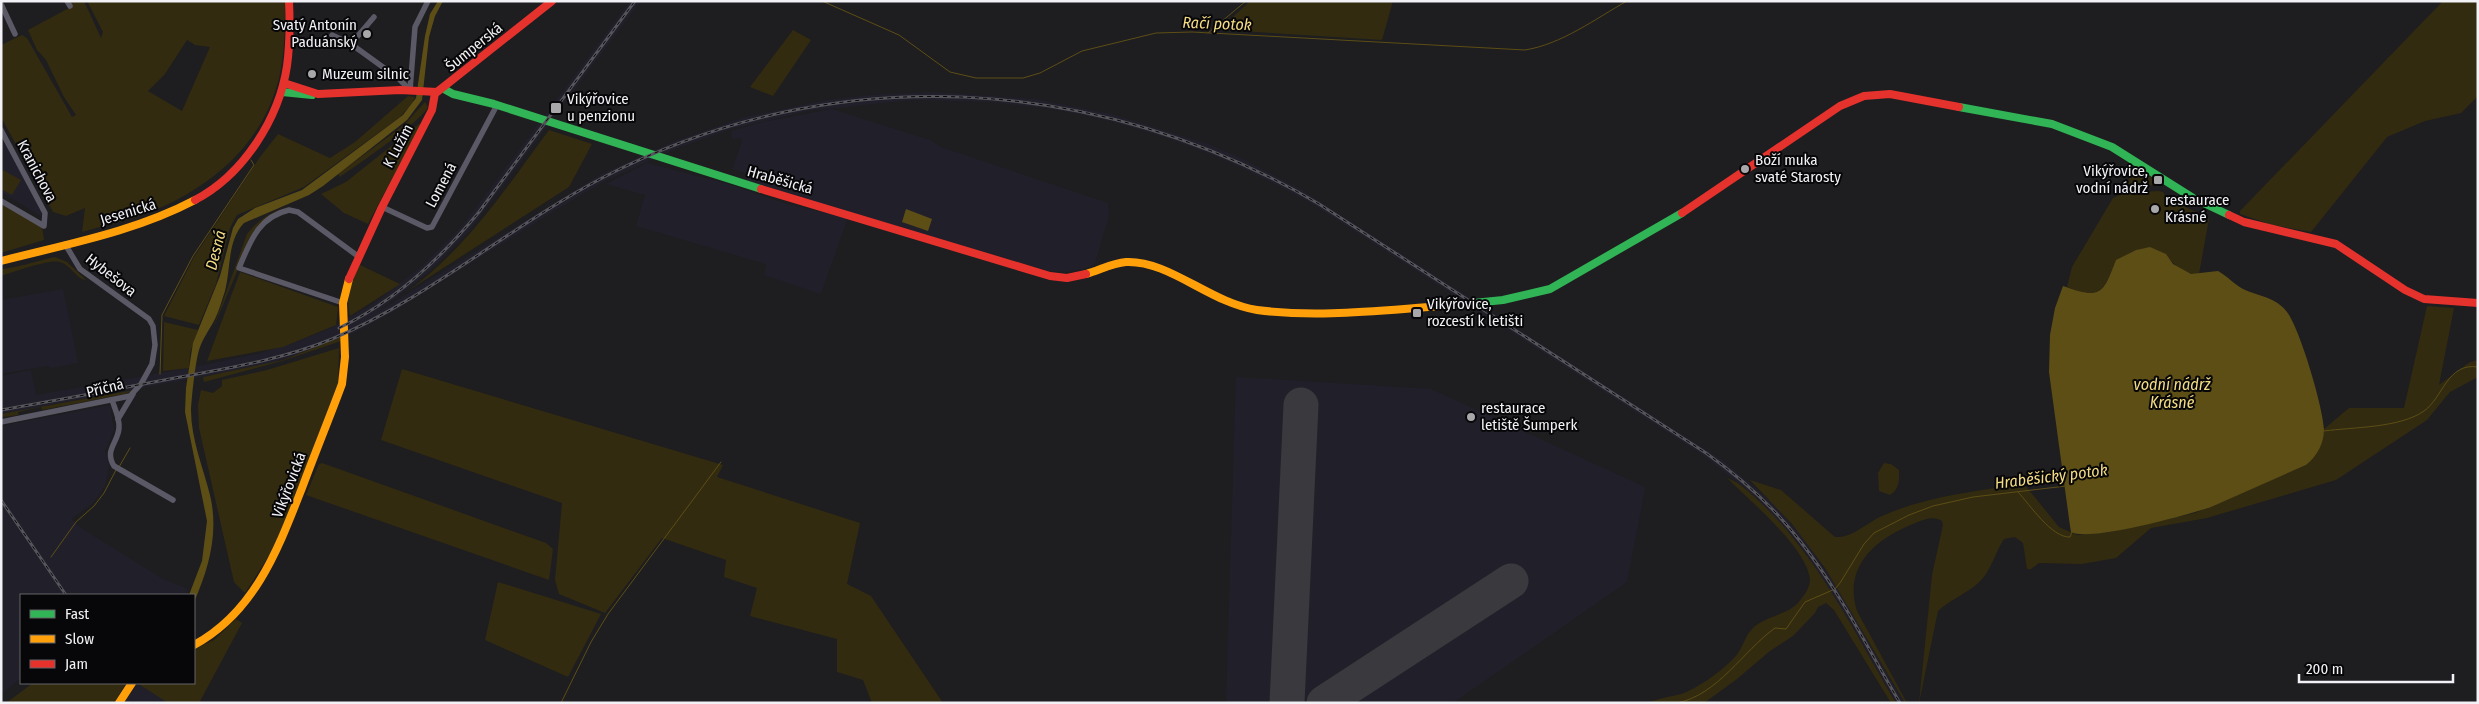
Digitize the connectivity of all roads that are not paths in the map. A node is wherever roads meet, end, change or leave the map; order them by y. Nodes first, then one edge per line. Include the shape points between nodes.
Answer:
1 (289, 1) edge
2 (428, 1) edge
3 (552, 1) edge
4 (1, 4) edge
5 (374, 17) dead end
6 (15, 34) dead end
7 (332, 36) dead end
8 (351, 44) junction
9 (284, 83) junction
10 (444, 89) junction
11 (412, 91) junction
12 (282, 92) junction
13 (430, 93) junction
14 (318, 94) junction
15 (497, 106) junction
16 (1, 130) edge
17 (1, 201) edge
18 (381, 209) junction
19 (65, 244) junction
20 (359, 257) junction
21 (1, 261) edge
22 (343, 303) junction
23 (2478, 303) edge
24 (149, 319) joint
25 (133, 394) junction
26 (112, 400) junction
27 (118, 419) junction
28 (1, 422) edge
29 (173, 500) dead end
30 (195, 645) edge
31 (131, 684) edge
32 (119, 703) edge

1 - 9 street, Jesenická via 291,45
2 - 11 street via 414,27
3 - 10 street, Šumperská
4 - 6 street
5 - 8 street
7 - 8 street
8 - 11 street
9 - 12 street, Jesenická
9 - 14 street
10 - 13 street, Šumperská
10 - 15 street, Hraběšická
11 - 13 street
11 - 14 street
12 - 14 street
12 - 19 street, Jesenická via 263,133 246,156 217,185 180,209 128,228
13 - 18 street, K Lužím via 432,110
15 - 18 street, Lomená via 432,227 427,228
15 - 23 street, Hraběšická via 1050,276 1072,278 1110,264 1138,263 1152,266 1227,302 1251,309 1360,311 1515,300 1550,289 1691,208 1840,106 1864,96 1890,94 2030,118 2070,130 2112,146 2193,198 2244,222 2336,244 2413,295 2435,301
16 - 17 street, Kranichova via 45,213 44,226
18 - 20 street, Vikýřovická
19 - 21 street, Jesenická
19 - 24 street, Hybešova via 72,259 85,273
20 - 22 street, Vikýřovická
20 - 22 street via 298,212 289,210 257,228 239,268
22 - 30 street, Vikýřovická via 345,357 342,384 277,552 266,573 232,618 211,637
24 - 25 street, Příčná via 155,335 154,355 149,371
25 - 26 street, Příčná
25 - 27 street
26 - 27 street
26 - 28 street, Příčná
27 - 29 street via 119,429 110,451 114,466
31 - 32 street

